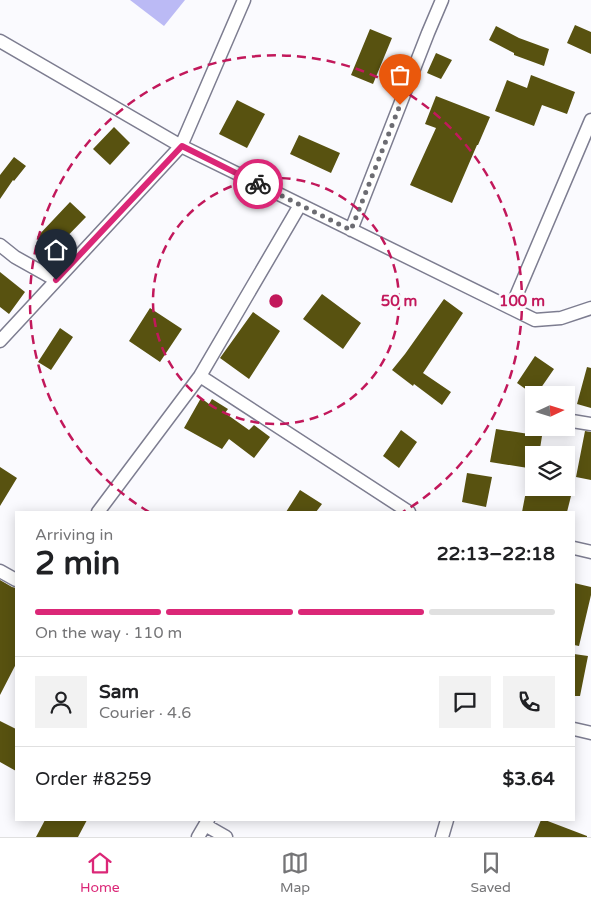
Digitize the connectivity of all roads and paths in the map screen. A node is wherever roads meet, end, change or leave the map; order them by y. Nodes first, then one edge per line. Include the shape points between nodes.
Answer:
1 (244, 0) edge
2 (442, 0) edge
3 (0, 41) edge
4 (591, 120) edge
5 (182, 146) junction
6 (300, 205) junction
7 (351, 230) junction
8 (0, 245) edge
9 (56, 280) junction
10 (511, 308) junction
11 (591, 308) edge
12 (0, 340) edge
13 (200, 376) junction
14 (575, 421) edge
15 (591, 424) edge
16 (99, 511) edge
17 (407, 511) edge
18 (575, 548) edge
19 (591, 552) edge
20 (0, 571) edge
21 (15, 579) edge
22 (575, 729) edge
23 (591, 733) edge
24 (447, 821) edge
25 (207, 822) edge
26 (198, 837) edge
27 (226, 837) edge
28 (442, 837) edge

1 - 5 street
2 - 7 street
3 - 5 street
4 - 10 street
5 - 6 street
5 - 9 street
6 - 7 street
6 - 13 street
7 - 10 street
8 - 9 street
9 - 12 street
10 - 11 street via 535,320 561,318
13 - 16 street
13 - 17 street
14 - 15 street
18 - 19 street
20 - 21 street
22 - 23 street
24 - 28 street
25 - 26 street
25 - 27 street

